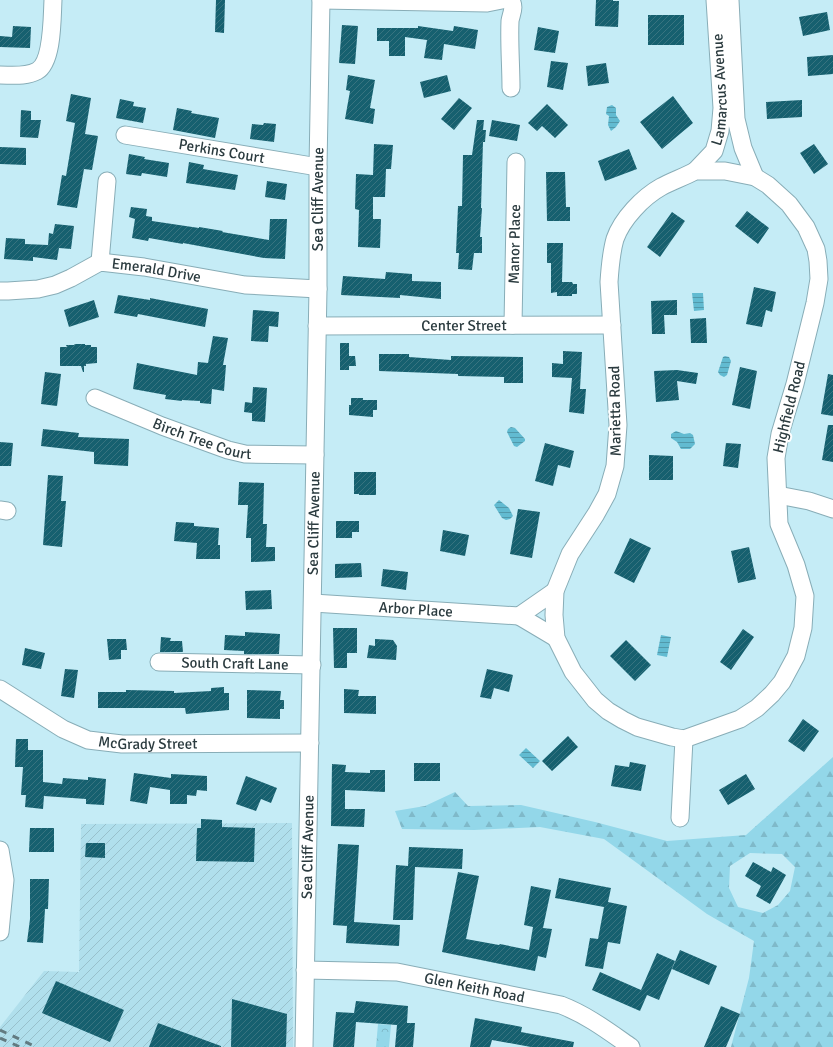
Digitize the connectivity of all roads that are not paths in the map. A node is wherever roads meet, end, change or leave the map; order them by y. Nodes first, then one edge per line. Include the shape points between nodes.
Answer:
1 (53, 0) edge
2 (321, 0) edge
3 (502, 0) edge
4 (510, 0) edge
5 (715, 0) edge
6 (730, 0) edge
7 (0, 75) edge
8 (511, 88) dead end
9 (125, 135) dead end
10 (516, 162) dead end
11 (318, 167) junction
12 (695, 172) junction
13 (755, 177) junction
14 (107, 181) dead end
15 (100, 262) junction
16 (318, 289) junction
17 (0, 291) edge
18 (513, 325) junction
19 (612, 325) junction
20 (317, 326) junction
21 (95, 398) dead end
22 (314, 455) junction
23 (778, 496) junction
24 (833, 509) edge
25 (555, 591) junction
26 (313, 602) junction
27 (519, 616) junction
28 (556, 638) junction
29 (159, 662) dead end
30 (312, 665) junction
31 (0, 689) edge
32 (684, 739) junction
33 (310, 743) junction
34 (680, 818) dead end
35 (0, 850) edge
36 (0, 932) edge
37 (305, 970) junction
38 (304, 1047) edge
39 (631, 1047) edge

1 - 7 street via 49,45 43,66 27,75
2 - 3 street via 488,3
2 - 11 street, Sea Cliff Avenue
4 - 8 street via 513,6 510,20
5 - 12 street, Lamarcus Avenue via 722,108 720,131 714,151
6 - 13 street, Lamarcus Avenue via 736,119 743,148
9 - 11 street, Perkins Court
10 - 18 street, Manor Place
11 - 16 street, Sea Cliff Avenue
12 - 13 street, Marietta Road via 725,171
12 - 19 street, Marietta Road via 660,187 642,200 627,217 616,238 610,259
13 - 23 street, Highfield Road via 789,204 806,227 816,249 818,261 819,279 815,303 780,434 776,458
14 - 15 street
15 - 16 street, Emerald Drive via 245,285
15 - 17 street, Emerald Drive via 71,278 38,290
16 - 20 street, Sea Cliff Avenue
18 - 19 street, Center Street
18 - 20 street, Center Street
19 - 25 street, Marietta Road via 618,426 615,466 607,494 570,554
20 - 22 street, Sea Cliff Avenue
21 - 22 street, Birch Tree Court via 228,450 245,454
22 - 26 street, Sea Cliff Avenue
23 - 24 street via 808,501
23 - 32 street, Highfield Road via 779,524 796,565 805,596 803,628 796,656 782,682 757,708 740,719
25 - 27 street
25 - 28 street, Marietta Road
26 - 27 street, Arbor Place
26 - 30 street, Sea Cliff Avenue
27 - 28 street, Arbor Place
28 - 32 street, Marietta Road via 573,672 595,700 608,711 638,727
29 - 30 street, South Craft Lane
30 - 33 street, Sea Cliff Avenue
31 - 33 street, McGrady Street via 63,729 88,740 122,744
32 - 34 street
33 - 37 street, Sea Cliff Avenue
35 - 36 street via 5,880
37 - 38 street, Sea Cliff Avenue
37 - 39 street, Glen Keith Road via 397,972 561,1005 596,1022

